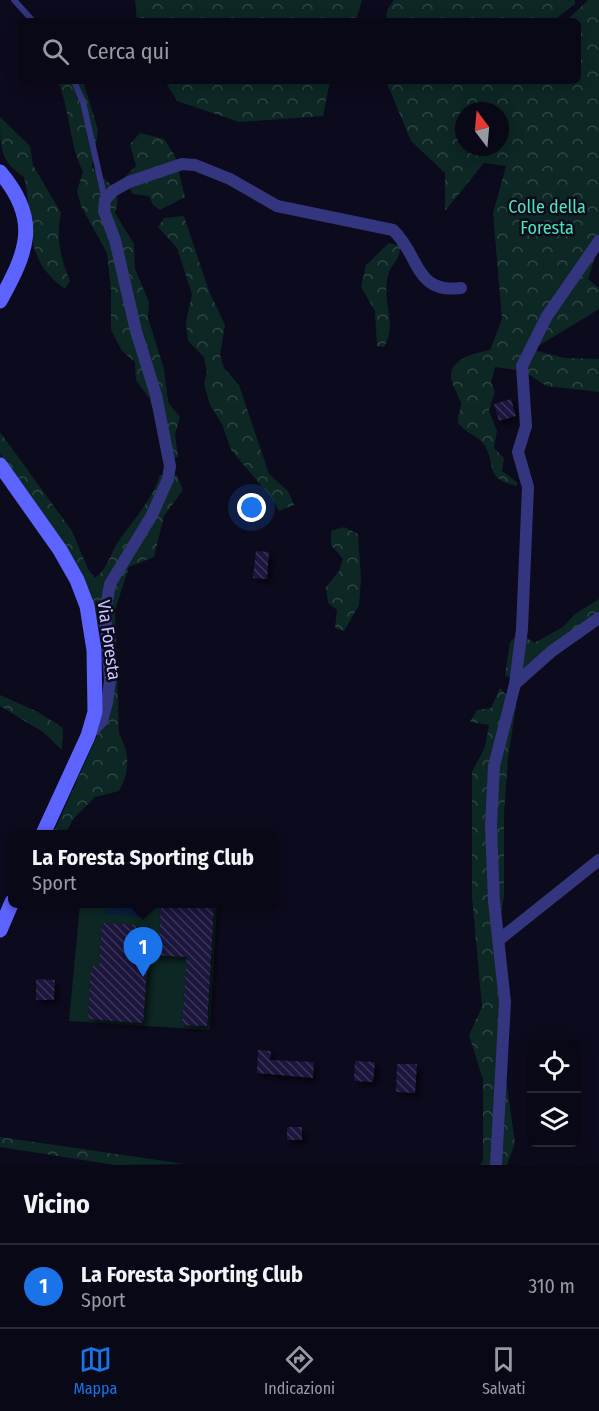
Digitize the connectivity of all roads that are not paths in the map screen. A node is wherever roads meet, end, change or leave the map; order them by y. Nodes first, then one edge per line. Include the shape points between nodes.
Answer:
1 (14, 0) edge
2 (30, 18) edge
3 (75, 84) edge
4 (0, 172) edge
5 (105, 200) junction
6 (599, 241) edge
7 (461, 288) dead end
8 (0, 301) edge
9 (0, 465) edge
10 (599, 618) edge
11 (515, 684) junction
12 (88, 736) junction
13 (45, 830) edge
14 (599, 860) edge
15 (9, 908) edge
16 (0, 930) edge
17 (500, 939) junction
18 (496, 1165) edge

1 - 2 lane
3 - 5 lane via 83,102
4 - 8 main road via 24,216 27,240 24,255
5 - 7 street via 129,182 182,164 195,165 230,179 277,206 393,230 401,237 424,279 444,290
5 - 12 street via 136,331 156,395 170,466 152,515 110,584 105,614 110,680 107,703 102,721
6 - 11 street via 547,316 522,366 526,426 518,452 528,487 527,549
9 - 12 main road, Via Foresta via 60,550 87,606 96,690
10 - 11 street via 552,651
11 - 17 street via 494,766 491,826
12 - 13 main road, Via Foresta
14 - 17 street
15 - 16 main road
17 - 18 street via 505,1002

